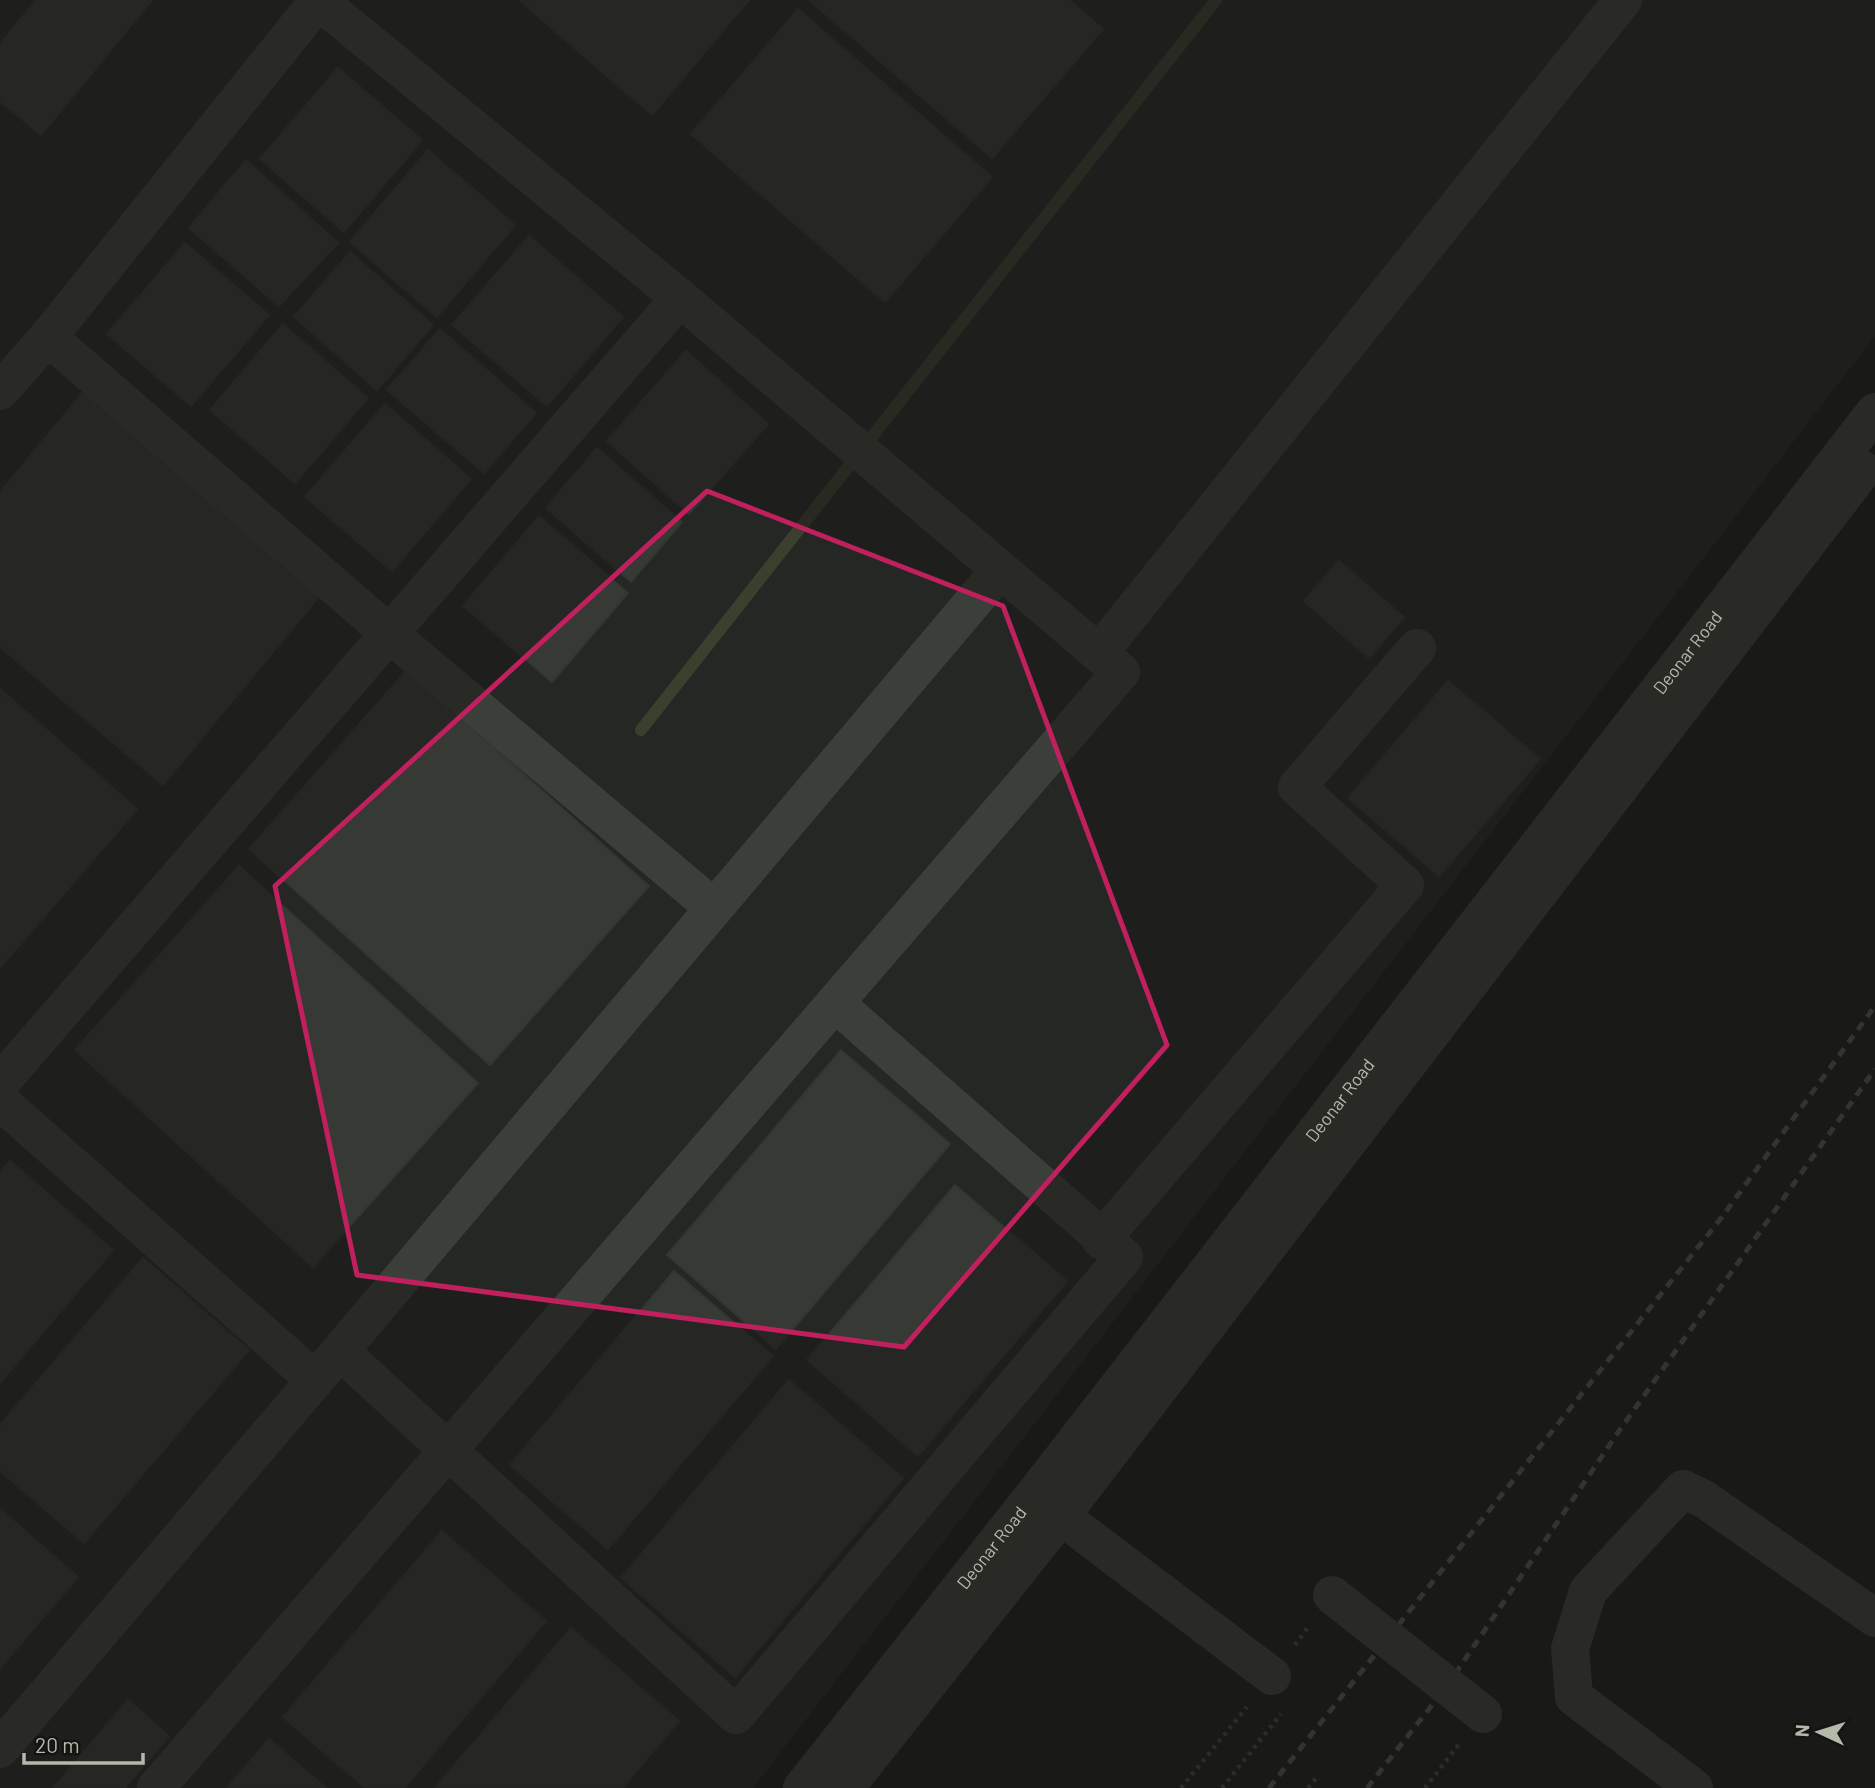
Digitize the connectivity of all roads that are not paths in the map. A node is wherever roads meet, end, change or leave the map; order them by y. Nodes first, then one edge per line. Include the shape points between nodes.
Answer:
1 (319, 0) edge
2 (1623, 0) edge
3 (681, 298) junction
4 (48, 337) junction
5 (0, 391) edge
6 (1875, 412) edge
7 (1875, 455) edge
8 (1000, 570) junction
9 (391, 635) junction
10 (1417, 648) dead end
11 (1099, 653) junction
12 (1643, 734) junction
13 (714, 908) junction
14 (835, 1003) junction
15 (0, 1083) edge
16 (0, 1101) edge
17 (1101, 1240) junction
18 (340, 1351) junction
19 (315, 1380) junction
20 (448, 1450) junction
21 (1048, 1506) junction
22 (1332, 1595) road end
23 (1875, 1618) edge
24 (1272, 1676) road end
25 (1483, 1714) road end
26 (0, 1749) edge
27 (156, 1788) edge
28 (802, 1788) edge
29 (846, 1788) edge
30 (1694, 1788) edge

1 - 3 street
1 - 4 street
2 - 11 street
3 - 8 street
3 - 9 street
4 - 5 street
4 - 9 street
6 - 12 street, Deonar Road
7 - 12 street, Deonar Road
8 - 11 street
8 - 13 street
9 - 13 street
9 - 15 street
10 - 17 street via 1297,788 1405,885
11 - 14 street via 1121,672
12 - 21 street, Deonar Road
13 - 18 street
14 - 17 street
14 - 20 street
16 - 19 street
17 - 20 street via 1124,1257 736,1715
18 - 19 street
18 - 20 street
19 - 26 street
20 - 27 street
21 - 24 street
21 - 28 street, Deonar Road
21 - 29 street, Deonar Road
22 - 25 street, bridge
23 - 30 street via 1683,1489 1588,1591 1570,1648 1574,1697

